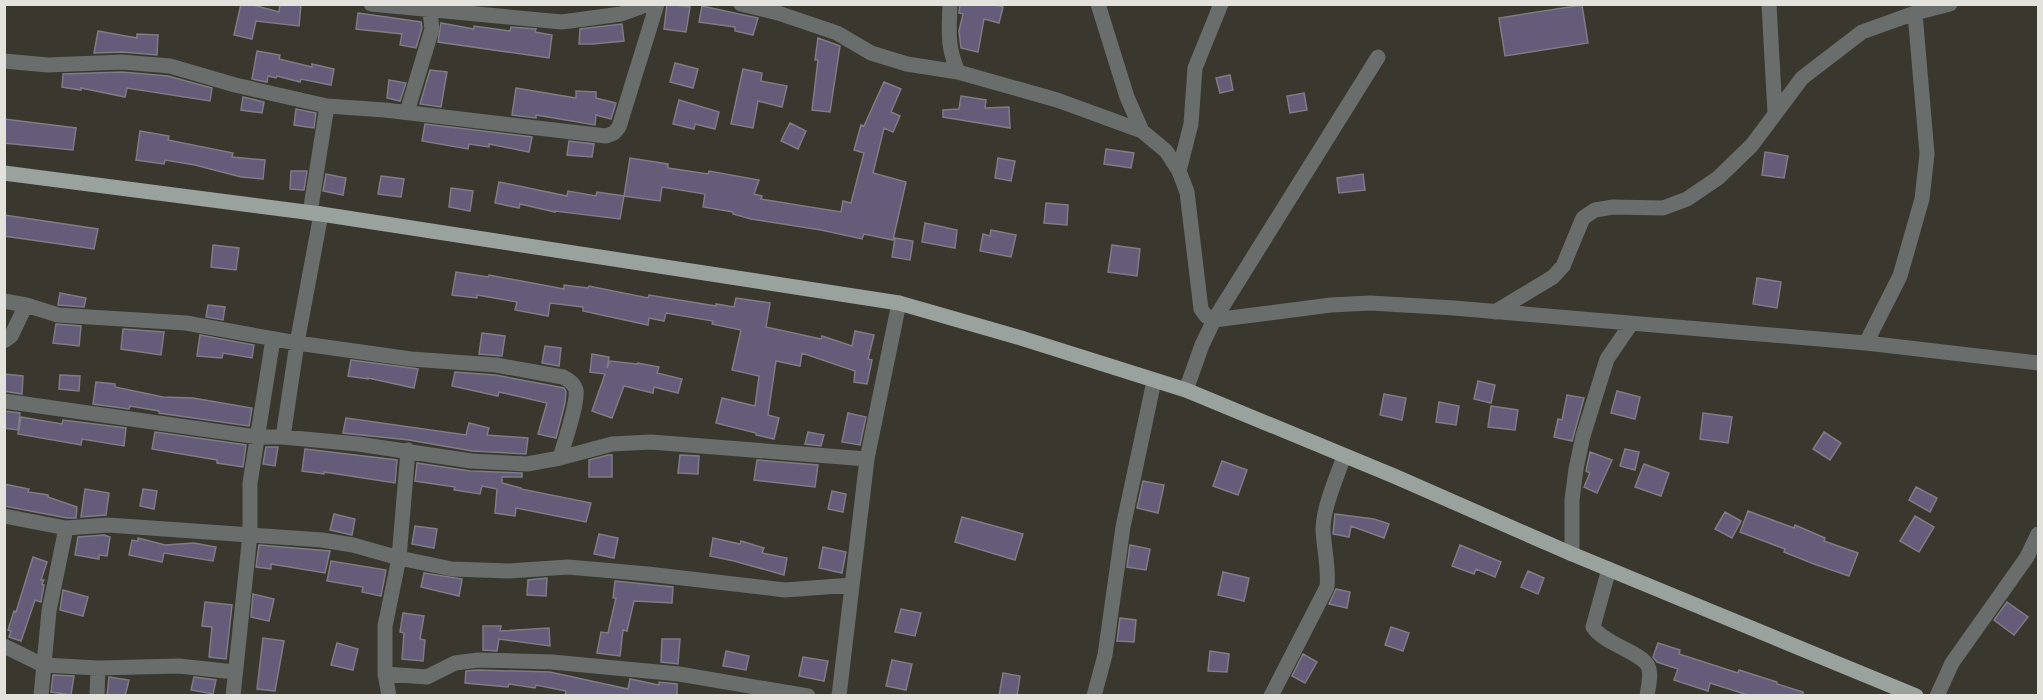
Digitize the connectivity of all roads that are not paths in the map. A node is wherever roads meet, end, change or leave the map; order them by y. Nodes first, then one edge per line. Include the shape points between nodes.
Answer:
1 (371, 4) edge
2 (649, 4) edge
3 (657, 4) edge
4 (950, 4) edge
5 (1098, 4) edge
6 (1221, 4) edge
7 (1769, 4) edge
8 (1950, 4) edge
9 (748, 5) edge
10 (430, 7) edge
11 (599, 11) edge
12 (1915, 13) junction
13 (1378, 57) dead end
14 (4, 61) edge
15 (958, 72) junction
16 (327, 106) junction
17 (407, 112) junction
18 (1775, 113) junction
19 (1142, 131) junction
20 (1179, 171) junction
21 (4, 173) edge
22 (316, 214) junction
23 (4, 301) edge
24 (899, 303) junction
25 (26, 305) junction
26 (1495, 312) junction
27 (1214, 320) junction
28 (1631, 324) junction
29 (273, 339) junction
30 (4, 341) edge
31 (297, 343) junction
32 (1866, 344) junction
33 (2038, 363) edge
34 (1154, 381) junction
35 (1186, 390) junction
36 (4, 401) edge
37 (258, 437) junction
38 (283, 437) junction
39 (408, 450) junction
40 (1344, 456) junction
41 (560, 458) junction
42 (867, 459) junction
43 (4, 516) edge
44 (66, 528) junction
45 (250, 534) junction
46 (2038, 534) edge
47 (1572, 554) junction
48 (399, 558) junction
49 (1609, 569) junction
50 (852, 585) junction
51 (4, 646) edge
52 (43, 665) junction
53 (98, 668) junction
54 (235, 672) junction
55 (385, 674) junction
56 (41, 696) edge
57 (97, 696) edge
58 (233, 696) edge
59 (389, 696) edge
60 (808, 696) edge
61 (839, 696) edge
62 (1094, 696) edge
63 (1271, 696) edge
64 (1647, 696) edge
65 (1916, 696) edge
66 (1937, 696) edge

1 - 10 street
2 - 11 street via 621,14
3 - 17 street via 614,133 606,136
4 - 15 street via 948,42
5 - 19 street via 1127,97
6 - 20 street via 1195,68 1191,124
7 - 18 street
8 - 12 street
9 - 15 street via 837,33 871,53 907,64
10 - 11 street via 561,22
10 - 17 street via 432,29
12 - 18 street via 1862,32 1802,78
12 - 32 street via 1927,154 1922,199 1900,276
13 - 27 street
14 - 16 street via 170,66
15 - 19 street via 1057,100
16 - 17 street
16 - 22 street
18 - 26 street via 1752,145 1718,178 1687,199 1663,208 1595,210 1583,218 1563,266 1553,277
19 - 20 street via 1166,151
20 - 27 street via 1187,192 1201,309
21 - 22 main road
22 - 24 main road
22 - 31 street
23 - 25 street
24 - 34 main road
24 - 42 street
25 - 29 street via 58,315 186,323
25 - 30 street
26 - 27 street via 1370,303
26 - 28 street
27 - 35 street
28 - 32 street
28 - 47 street via 1607,359 1583,436 1572,500
29 - 31 street
29 - 37 street
31 - 38 street
31 - 41 street via 411,359 496,365 563,377 576,390
32 - 33 street
34 - 35 main road
34 - 62 street via 1123,527 1105,655
35 - 40 main road
36 - 37 street
37 - 38 street
37 - 45 street via 249,496
38 - 39 street
39 - 41 street via 471,461 527,464
39 - 48 street
40 - 47 main road
40 - 63 street via 1323,529 1326,587
41 - 42 street via 612,444 651,442
42 - 50 street
43 - 44 street
44 - 45 street via 108,525
44 - 52 street via 49,611
45 - 48 street via 322,540
45 - 54 street
46 - 66 street via 2027,557 1952,663
47 - 49 main road
48 - 50 street via 452,569 568,567 785,590
48 - 55 street via 385,626
49 - 64 street via 1593,627 1649,667
49 - 65 main road
50 - 61 street
51 - 52 street
52 - 53 street
52 - 56 street
53 - 54 street via 179,666
53 - 57 street
54 - 58 street
55 - 59 street
55 - 60 street via 427,677 455,663 478,660 552,662 679,674

